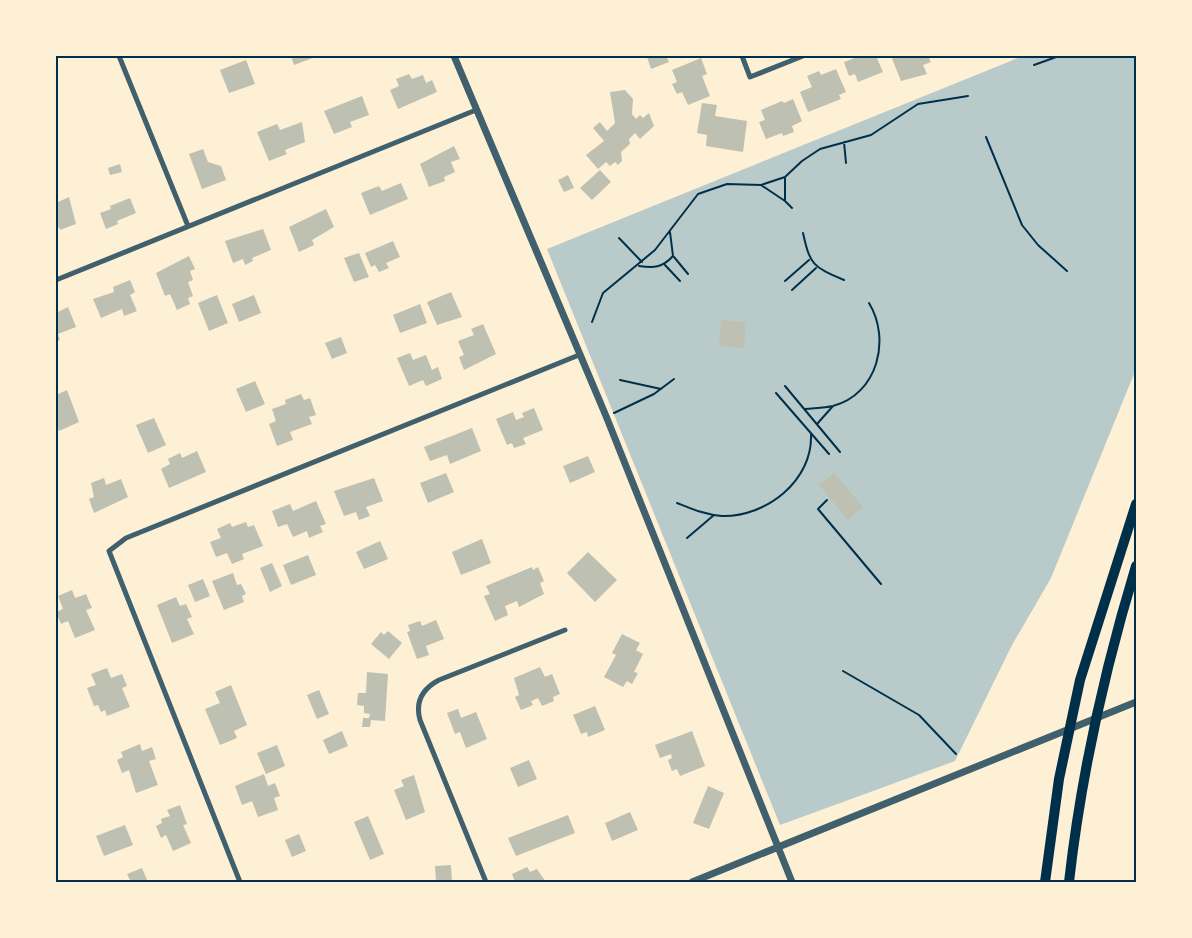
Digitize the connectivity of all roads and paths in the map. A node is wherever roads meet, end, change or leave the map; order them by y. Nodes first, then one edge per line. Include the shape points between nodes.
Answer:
1 (119, 56) edge
2 (454, 56) edge
3 (742, 56) edge
4 (803, 56) edge
5 (1059, 56) edge
6 (1034, 65) dead end
7 (968, 96) dead end
8 (476, 110) junction
9 (986, 137) dead end
10 (844, 142) junction
11 (846, 163) dead end
12 (785, 177) junction
13 (761, 185) junction
14 (785, 201) junction
15 (792, 208) dead end
16 (188, 226) junction
17 (670, 232) junction
18 (803, 233) dead end
19 (619, 238) dead end
20 (673, 256) junction
21 (809, 260) junction
22 (642, 262) junction
23 (664, 265) junction
24 (639, 266) junction
25 (816, 268) junction
26 (1067, 271) dead end
27 (687, 274) dead end
28 (56, 280) edge
29 (844, 280) dead end
30 (680, 281) dead end
31 (785, 281) dead end
32 (792, 290) dead end
33 (869, 303) dead end
34 (591, 322) dead end
35 (579, 355) junction
36 (674, 379) dead end
37 (620, 380) dead end
38 (785, 386) dead end
39 (661, 389) junction
40 (776, 393) dead end
41 (833, 406) junction
42 (805, 409) junction
43 (613, 413) dead end
44 (817, 424) junction
45 (811, 434) junction
46 (840, 452) dead end
47 (829, 454) dead end
48 (827, 500) dead end
49 (677, 503) dead end
50 (1137, 504) edge
51 (714, 515) junction
52 (687, 538) dead end
53 (1137, 566) edge
54 (881, 584) dead end
55 (565, 630) dead end
56 (843, 671) dead end
57 (1137, 702) edge
58 (956, 754) dead end
59 (778, 848) junction
60 (240, 882) edge
61 (486, 882) edge
62 (692, 882) edge
63 (792, 882) edge
64 (1045, 882) edge
65 (1069, 882) edge

1 - 16 street
2 - 8 street
3 - 4 street via 750,77
5 - 6 path
7 - 10 path via 918,104 871,135
8 - 16 street
8 - 35 street
9 - 26 path via 1022,225
10 - 11 path
10 - 12 path via 820,149
12 - 13 path
12 - 14 path
13 - 14 path
13 - 17 path via 727,184 698,194
14 - 15 path
16 - 28 street
17 - 20 path
17 - 22 path
18 - 21 path
19 - 22 path
20 - 23 path
20 - 27 path
21 - 25 path
21 - 31 path
22 - 24 path
23 - 24 path
23 - 30 path
24 - 34 path via 603,293
25 - 29 path
25 - 32 path
33 - 41 path via 881,330 875,368 854,395
35 - 59 street
35 - 60 street via 126,538 109,551
36 - 39 path
37 - 39 path
38 - 42 path
39 - 43 path
40 - 45 path
41 - 42 path
41 - 44 path
42 - 44 path
44 - 46 path
45 - 47 path
45 - 51 path via 812,446 801,474 787,490 755,511
48 - 54 path via 818,509
49 - 51 path
50 - 64 highway via 1080,680 1059,779
51 - 52 path
53 - 65 highway via 1087,767
55 - 61 street via 434,683 418,705 420,720
56 - 58 path via 919,716
57 - 59 street
59 - 62 street
59 - 63 street

